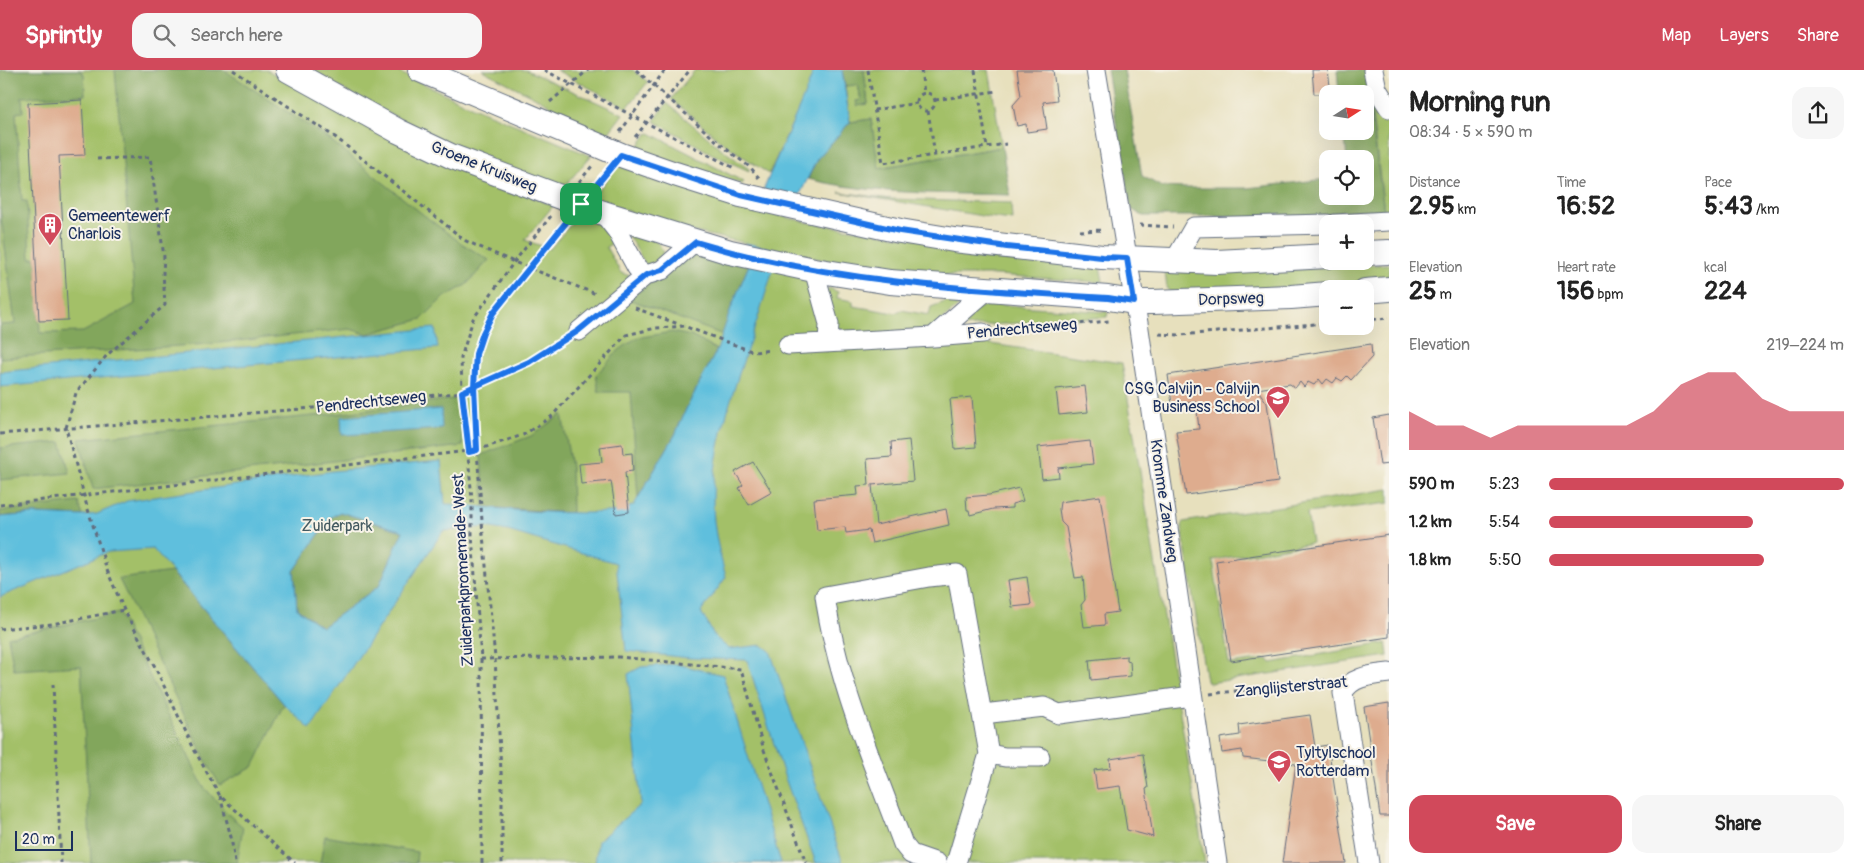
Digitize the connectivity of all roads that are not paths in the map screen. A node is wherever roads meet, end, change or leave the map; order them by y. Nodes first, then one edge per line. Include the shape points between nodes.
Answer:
1 (288, 70) edge
2 (420, 70) edge
3 (1096, 70) edge
4 (1373, 70) edge
5 (1389, 108) edge
6 (603, 214) junction
7 (1389, 220) edge
8 (1374, 221) edge
9 (1319, 224) edge
10 (696, 242) junction
11 (1389, 252) edge
12 (1374, 253) edge
13 (1319, 257) edge
14 (1127, 258) junction
15 (1175, 260) junction
16 (814, 270) junction
17 (646, 275) junction
18 (1389, 289) edge
19 (987, 290) junction
20 (1374, 290) edge
21 (1319, 295) edge
22 (1134, 302) junction
23 (578, 331) road end
24 (984, 333) road end
25 (933, 337) junction
26 (828, 343) junction
27 (788, 344) dead end
28 (1389, 672) edge
29 (1192, 696) junction
30 (983, 714) junction
31 (989, 754) junction
32 (1040, 757) dead end
33 (937, 863) edge
34 (956, 863) edge
35 (1217, 863) edge
36 (1369, 863) edge

1 - 6 main road, Groene Kruisweg via 453,157
2 - 14 main road via 621,155 746,182 802,209 954,240
3 - 14 street, Kromme Zandweg
4 - 5 street via 1377,89
6 - 10 main road, Groene Kruisweg
6 - 17 street via 617,231 638,268
7 - 8 street
9 - 15 street via 1194,228
10 - 16 main road, Groene Kruisweg
10 - 17 street via 662,270
11 - 12 main road
13 - 15 main road via 1239,262
14 - 15 main road
14 - 22 street, Kromme Zandweg
16 - 19 main road, Groene Kruisweg via 890,282
16 - 26 street via 829,324
17 - 23 street
18 - 20 main road
19 - 22 main road, Groene Kruisweg
19 - 25 street, Pendrechtseweg
21 - 22 main road, Dorpsweg
22 - 29 street, Kromme Zandweg
24 - 25 street, Pendrechtseweg
25 - 26 street, Pendrechtseweg
26 - 27 street, Pendrechtseweg
28 - 36 street, Zanglijsterstraat via 1368,675 1351,683 1343,698
29 - 30 street via 1059,714 1044,707
29 - 35 street, Kromme Zandweg
30 - 31 street
30 - 33 street via 958,574 825,596 848,691 903,844 911,854
31 - 32 street
31 - 34 street

